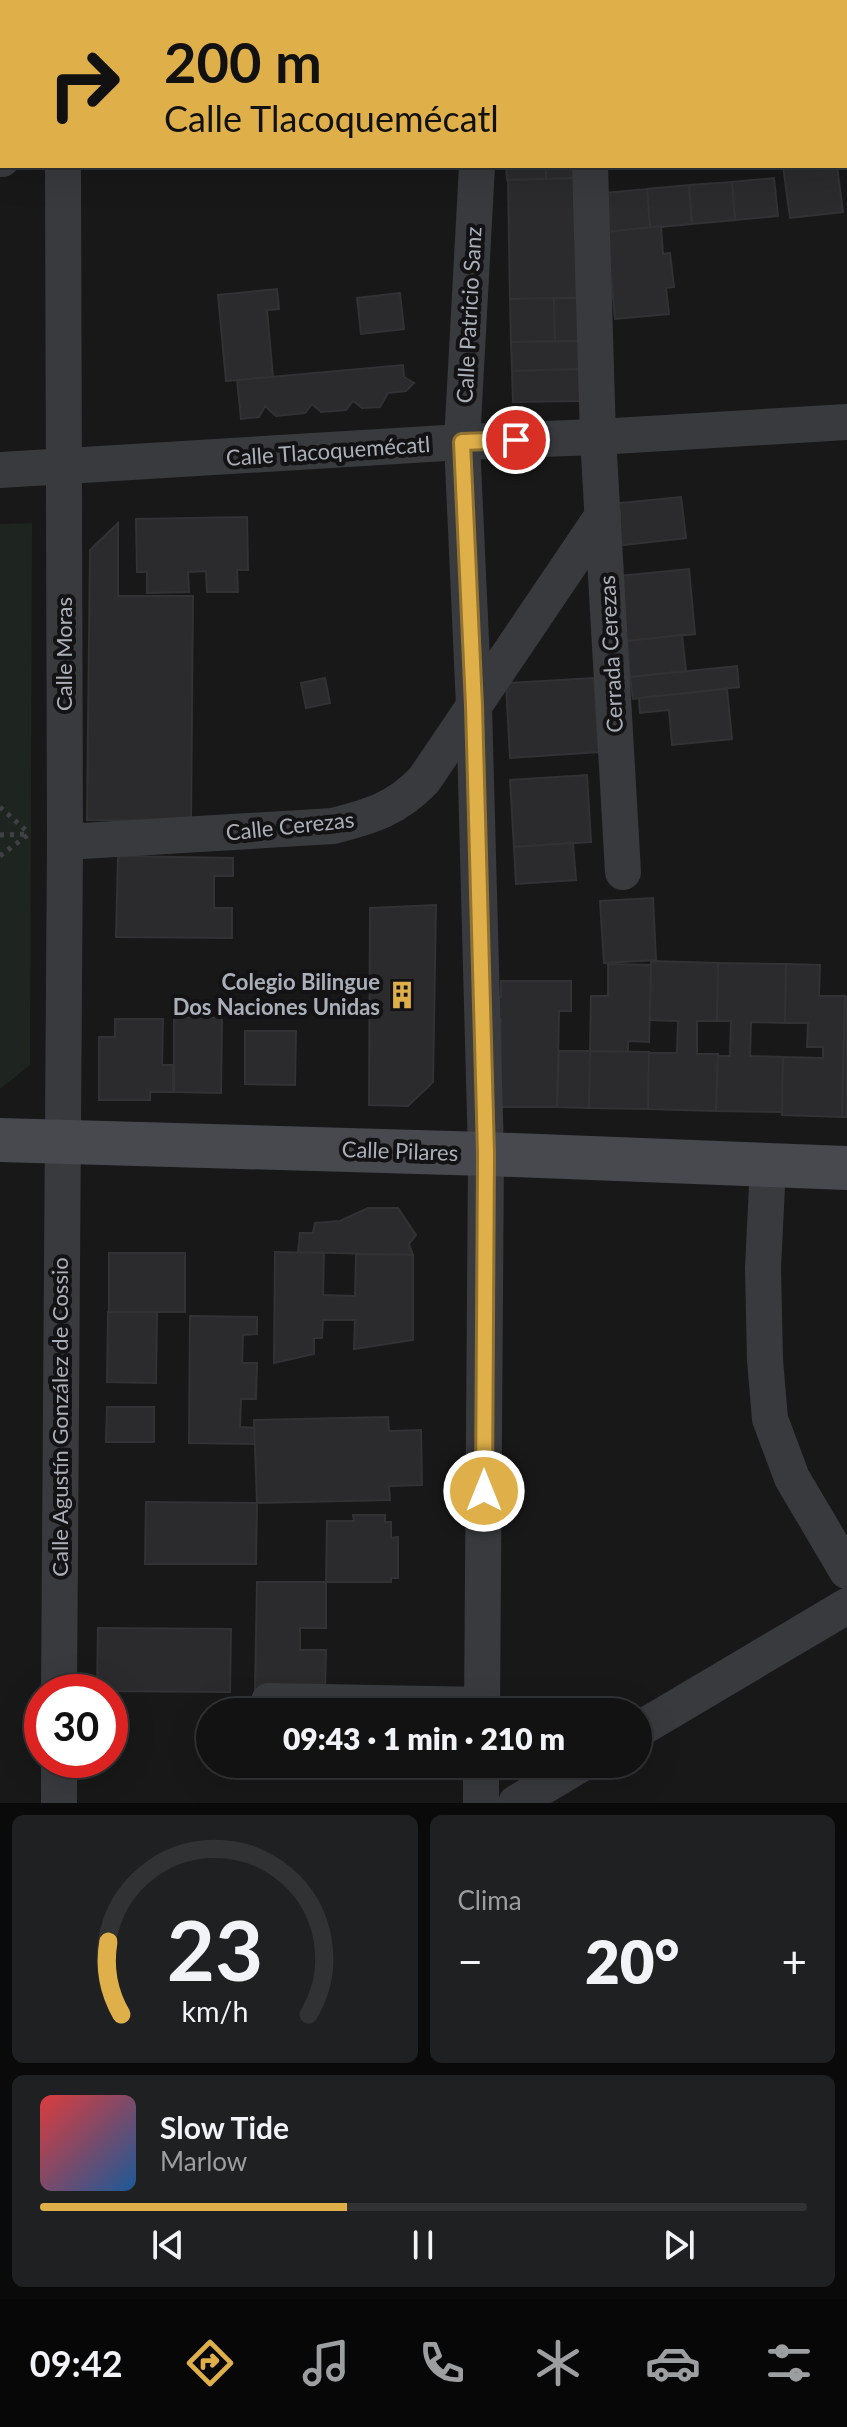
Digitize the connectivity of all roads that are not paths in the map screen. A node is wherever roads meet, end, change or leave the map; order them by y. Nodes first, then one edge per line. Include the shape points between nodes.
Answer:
1 (63, 168) edge
2 (477, 168) edge
3 (590, 168) edge
4 (847, 422) edge
5 (598, 437) junction
6 (462, 442) junction
7 (63, 468) junction
8 (0, 470) edge
9 (603, 515) junction
10 (474, 706) junction
11 (65, 842) junction
12 (623, 872) dead end
13 (0, 1140) edge
14 (61, 1141) junction
15 (486, 1154) junction
16 (768, 1165) junction
17 (847, 1168) edge
18 (847, 1571) edge
19 (847, 1606) edge
20 (59, 1674) edge
21 (482, 1698) edge
22 (652, 1722) edge
23 (59, 1778) edge
24 (481, 1778) edge
25 (558, 1778) edge
26 (59, 1803) edge
27 (481, 1803) edge
28 (516, 1803) edge

1 - 7 street, Calle Moras
2 - 6 street, Calle Patricio Sanz
3 - 5 street, Cerrada Cerezas
4 - 5 street, Calle Tlacoquemécatl
5 - 6 street, Calle Tlacoquemécatl
5 - 9 street, Cerrada Cerezas
6 - 7 street, Calle Tlacoquemécatl
6 - 10 street, Calle Patricio Sanz
7 - 8 street, Calle Tlacoquemécatl
7 - 11 street, Calle Moras
9 - 10 street, Calle Cerezas
9 - 12 street, Cerrada Cerezas
10 - 11 street, Calle Cerezas via 417,787 392,807 365,818 298,830
10 - 15 street, Calle Patricio Sanz
11 - 14 street, Calle Moras
13 - 14 street, Calle Pilares
14 - 15 street, Calle Pilares
14 - 20 street, Calle Agustín González de Cossio
15 - 16 street, Calle Pilares
15 - 21 street, Calle Patricio Sanz
16 - 17 street, Calle Pilares
16 - 18 street via 763,1268 770,1419 792,1478
19 - 22 street
23 - 26 street
24 - 27 street
25 - 28 street

